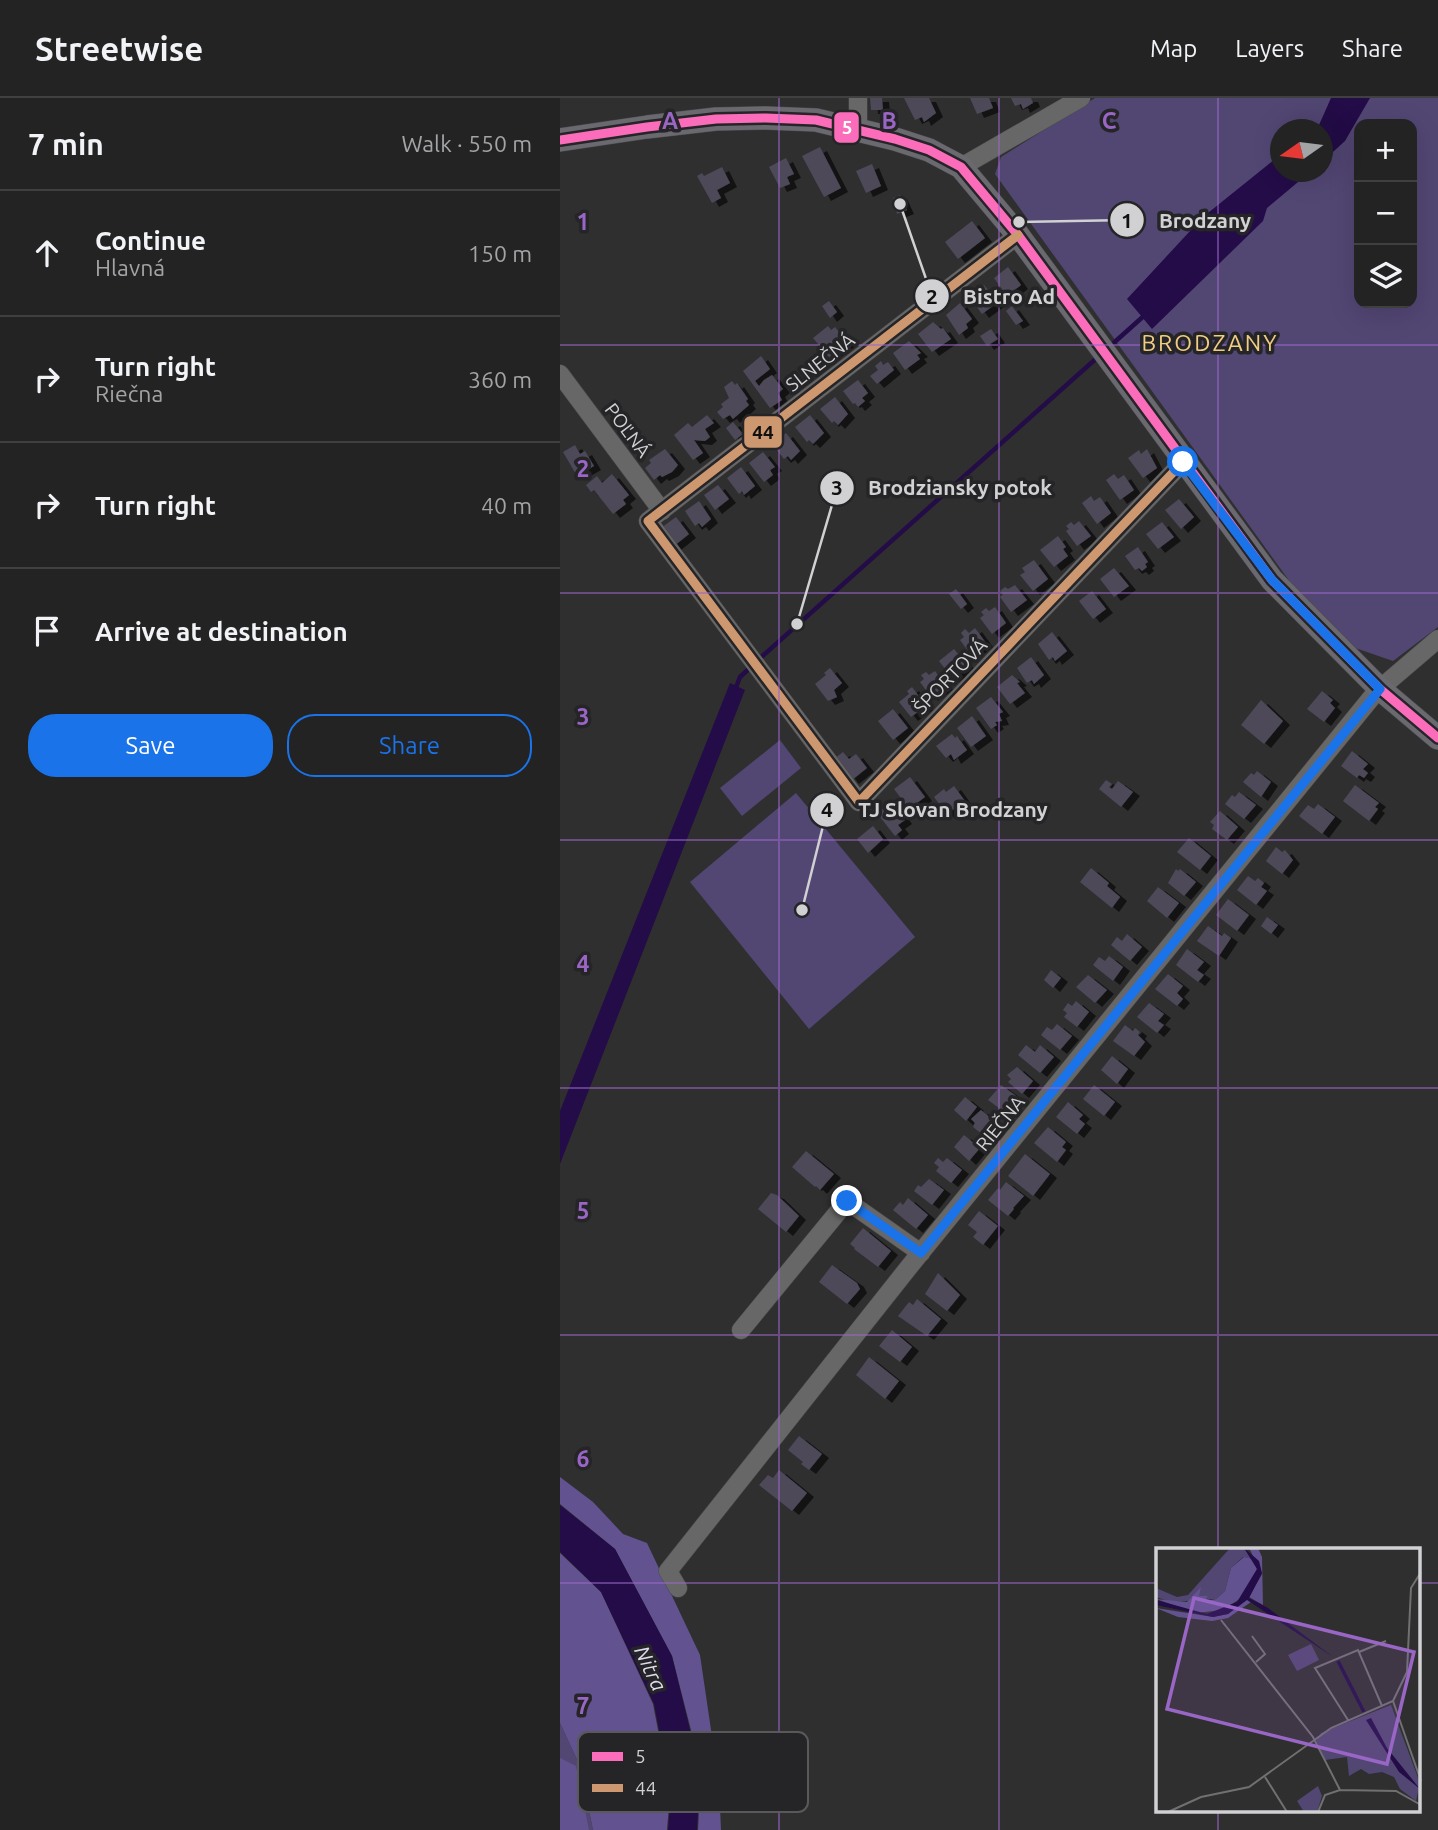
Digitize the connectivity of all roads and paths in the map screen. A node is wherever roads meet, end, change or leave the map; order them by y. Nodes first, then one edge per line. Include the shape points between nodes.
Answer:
1 (858, 98) edge
2 (1082, 98) edge
3 (858, 128) junction
4 (560, 141) edge
5 (961, 167) junction
6 (1018, 235) junction
7 (560, 374) edge
8 (1183, 462) junction
9 (655, 516) junction
10 (1438, 639) edge
11 (761, 672) joint
12 (1380, 689) junction
13 (1438, 738) edge
14 (921, 1253) junction
15 (740, 1330) dead end
16 (678, 1588) dead end

1 - 3 street
2 - 5 street
3 - 4 main road via 816,120 716,119
3 - 5 main road via 929,150
5 - 6 main road
6 - 8 main road
6 - 9 street, SLNEČNÁ
7 - 9 street, POĽNÁ
8 - 11 street, ŠPORTOVÁ via 859,802
8 - 12 main road via 1272,580
9 - 11 street, POĽNÁ
10 - 12 street, RIEČNA
12 - 13 main road
12 - 14 street, RIEČNA
14 - 15 street via 847,1201
14 - 16 street, RIEČNA via 668,1571

